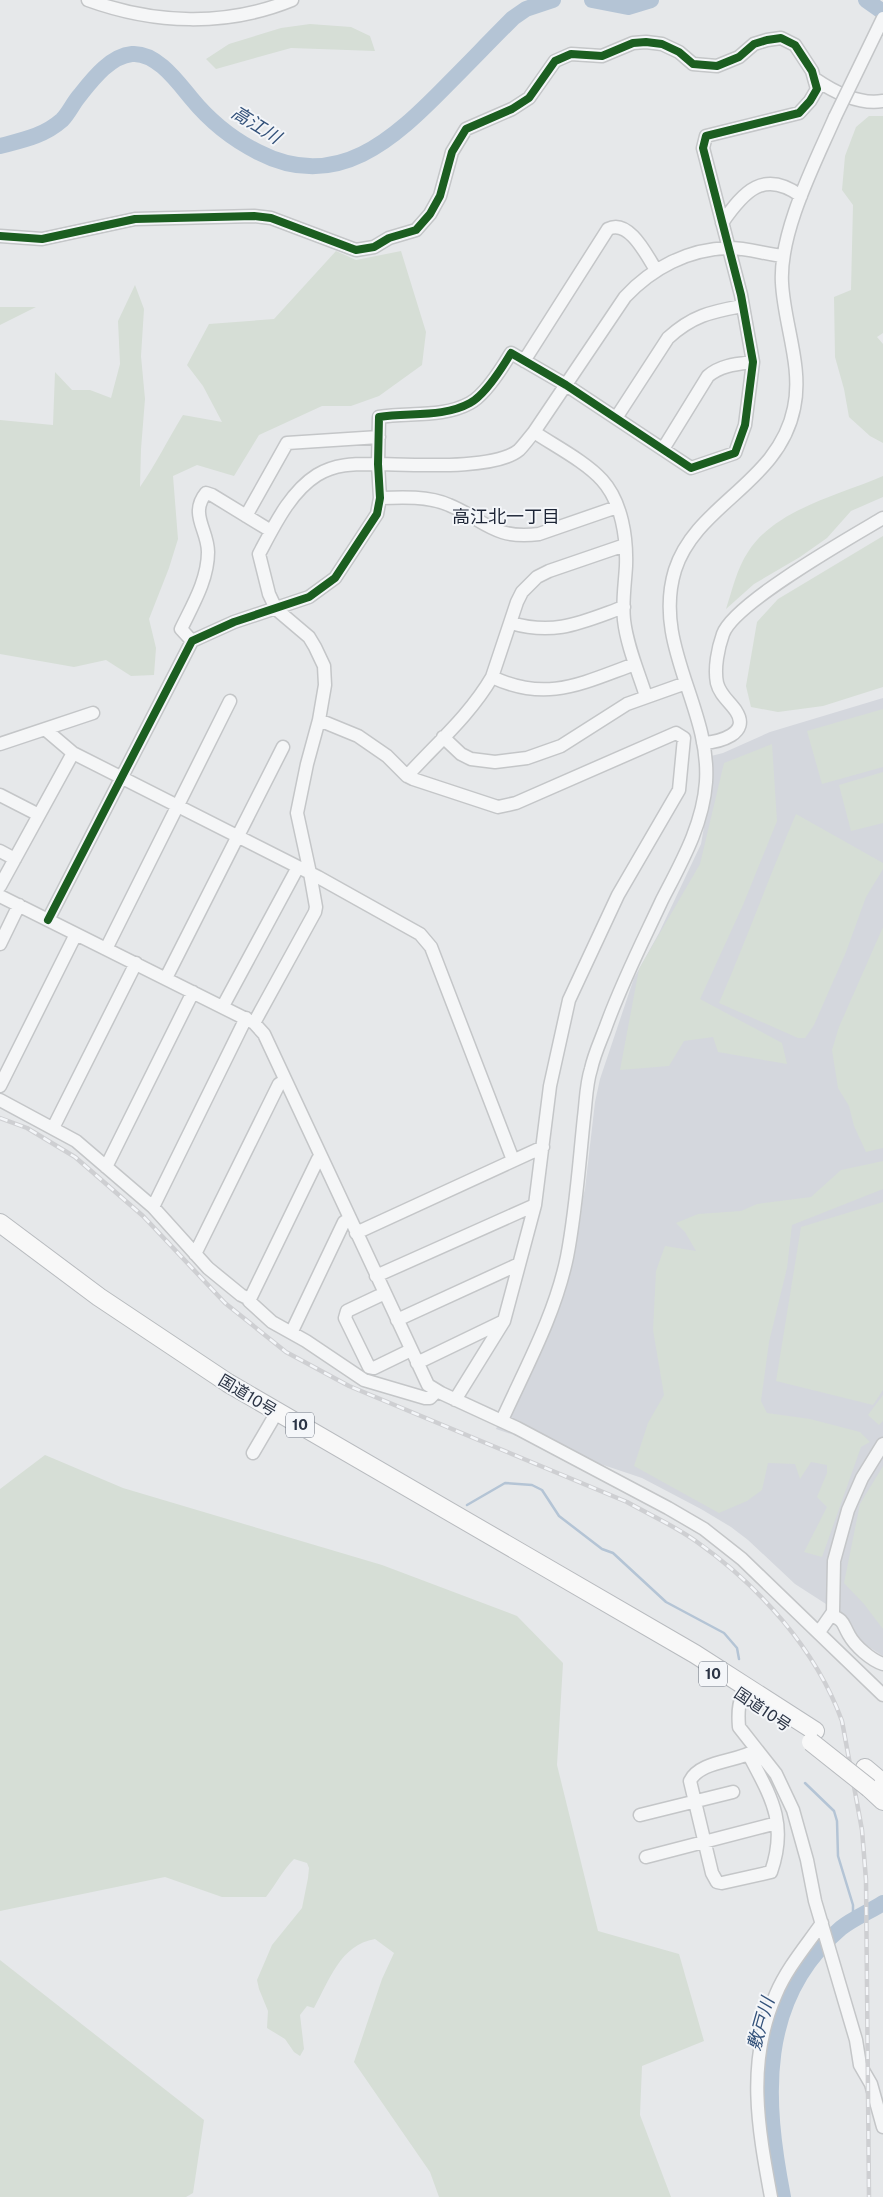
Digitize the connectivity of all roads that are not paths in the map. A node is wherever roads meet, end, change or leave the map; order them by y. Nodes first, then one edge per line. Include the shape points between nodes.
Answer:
1 (88, 0) edge
2 (292, 0) edge
3 (883, 18) edge
4 (815, 79) junction
5 (883, 101) edge
6 (801, 196) junction
7 (722, 223) junction
8 (0, 236) edge
9 (728, 248) junction
10 (783, 256) junction
11 (656, 270) junction
12 (742, 306) junction
13 (524, 361) junction
14 (753, 362) junction
15 (566, 385) junction
16 (616, 418) junction
17 (534, 432) junction
18 (379, 437) junction
19 (663, 449) junction
20 (378, 464) junction
21 (380, 498) junction
22 (617, 506) junction
23 (246, 516) junction
24 (883, 518) edge
25 (271, 531) junction
26 (625, 545) junction
27 (624, 607) junction
28 (276, 609) junction
29 (511, 623) junction
30 (192, 642) junction
31 (635, 664) junction
32 (492, 677) junction
33 (686, 683) junction
34 (646, 696) junction
35 (230, 701) dead end
36 (93, 714) dead end
37 (319, 720) junction
38 (46, 730) junction
39 (443, 737) junction
40 (703, 743) junction
41 (0, 744) edge
42 (283, 747) dead end
43 (72, 753) junction
44 (407, 776) junction
45 (121, 777) junction
46 (0, 795) edge
47 (178, 806) junction
48 (39, 815) junction
49 (238, 836) junction
50 (0, 851) edge
51 (15, 859) junction
52 (298, 867) junction
53 (310, 873) junction
54 (0, 886) edge
55 (0, 896) edge
56 (19, 905) junction
57 (48, 920) junction
58 (76, 934) junction
59 (0, 944) edge
60 (106, 949) junction
61 (136, 963) junction
62 (166, 978) junction
63 (193, 992) junction
64 (223, 1006) junction
65 (250, 1020) junction
66 (285, 1080) junction
67 (0, 1086) edge
68 (0, 1100) edge
69 (53, 1128) junction
70 (543, 1147) junction
71 (321, 1158) junction
72 (513, 1160) junction
73 (106, 1167) junction
74 (535, 1205) junction
75 (152, 1206) junction
76 (350, 1219) junction
77 (0, 1223) edge
78 (356, 1233) junction
79 (195, 1254) junction
80 (520, 1264) junction
81 (376, 1276) junction
82 (385, 1294) junction
83 (249, 1299) junction
84 (397, 1320) junction
85 (504, 1322) junction
86 (293, 1329) dead end
87 (411, 1350) junction
88 (417, 1363) junction
89 (437, 1391) junction
90 (455, 1400) junction
91 (277, 1412) junction
92 (502, 1420) junction
93 (883, 1444) edge
94 (253, 1453) dead end
95 (831, 1615) junction
96 (818, 1632) junction
97 (883, 1664) edge
98 (746, 1692) junction
99 (883, 1695) edge
100 (813, 1736) junction
101 (753, 1753) junction
102 (876, 1786) edge
103 (733, 1792) dead end
104 (883, 1801) edge
105 (694, 1802) junction
106 (640, 1815) dead end
107 (777, 1823) junction
108 (704, 1842) junction
109 (646, 1857) dead end
110 (823, 1927) junction
111 (883, 2128) edge
112 (771, 2197) edge

1 - 2 street via 142,16 194,20 251,13
3 - 6 street, bridge
4 - 5 street via 855,99 875,103
4 - 7 street via 817,89 799,112 706,136 703,148
4 - 8 street via 795,45 781,38 754,44 739,57 717,66 693,64 662,44 646,42 633,43 602,56 571,54 556,61 529,98 466,130 452,152 440,196 430,214 416,230 389,238 374,247 356,250 271,218 254,216 135,219 42,239
6 - 7 street via 792,189 772,183 762,184 749,192
6 - 10 street
7 - 9 street
9 - 10 street
9 - 11 street via 674,259
9 - 12 street
10 - 33 street via 782,284 797,378 795,408 786,434 762,471 693,534 676,567 668,598 671,635
11 - 13 street via 627,231 614,226 608,229
11 - 15 street via 625,297
12 - 14 street
12 - 16 street via 703,314 678,328 668,338
13 - 15 street
13 - 18 street via 511,354 492,381 470,403 445,411 379,417
14 - 19 street via 714,370
14 - 19 street via 744,425 735,452 691,468
15 - 16 street
15 - 17 street
16 - 19 street
17 - 20 street via 518,450 487,462 471,465
17 - 22 street via 592,471 602,480
18 - 20 street
18 - 23 street via 287,442
20 - 21 street
20 - 25 street via 342,464 319,474 305,484
21 - 22 street via 435,500 498,532 530,535
21 - 28 street via 377,514 335,578 309,597
22 - 26 street
23 - 25 street
23 - 30 street via 206,493 200,501 198,512 208,550 207,568 181,629
24 - 40 street via 742,609 724,632 716,669 721,694 736,712 738,726 727,739
25 - 28 street via 259,554
26 - 27 street
26 - 29 street via 537,577 522,592
27 - 29 street via 560,629 538,629
27 - 31 street via 625,626
28 - 30 street via 234,622
28 - 37 street via 309,637 324,666 325,684
29 - 32 street
30 - 45 street
31 - 32 street via 572,686 541,691 512,686
31 - 34 street
32 - 39 street via 479,698
33 - 34 street
33 - 40 street
34 - 39 street via 612,712 562,746 527,758 495,762 471,759
35 - 47 street
36 - 38 street
37 - 44 street via 358,736 387,756
37 - 53 street via 297,813
38 - 41 street
38 - 43 street
39 - 44 street
40 - 92 street via 706,782 701,814 689,847 622,983 590,1070 562,1278
42 - 49 street
43 - 45 street
43 - 48 street
44 - 70 street via 498,807 516,804 676,732 684,738 679,790 618,895 569,1000 550,1086
45 - 47 street
45 - 57 street
46 - 48 street
47 - 49 street
47 - 60 street
48 - 51 street
49 - 52 street
49 - 62 street
50 - 51 street
51 - 54 street
52 - 53 street
52 - 64 street
53 - 65 street via 316,912
53 - 72 street via 420,934 428,942
55 - 56 street
56 - 57 street
56 - 59 street
57 - 58 street
58 - 60 street
58 - 67 street
60 - 61 street
61 - 62 street
61 - 69 street
62 - 63 street
63 - 64 street
63 - 73 street
64 - 65 street
65 - 66 street via 264,1034
65 - 75 street
66 - 71 street
66 - 79 street via 279,1084
68 - 69 street
69 - 73 street via 76,1141
70 - 72 street
70 - 74 street
71 - 76 street
71 - 83 street
72 - 78 street
73 - 75 street
74 - 80 street
74 - 81 street
75 - 79 street
76 - 78 street
76 - 86 street via 344,1222
77 - 91 highway, 国道10号 / 10 via 147,1330
78 - 81 street
79 - 83 street via 211,1272
80 - 84 street
80 - 85 street
81 - 82 street
82 - 84 street
82 - 87 street via 347,1311 345,1318 369,1367 374,1368
83 - 89 street via 272,1322 364,1380 425,1398 430,1398
84 - 87 street
85 - 88 street
85 - 90 street
87 - 88 street
88 - 89 street via 426,1382
89 - 90 street
90 - 92 street
91 - 94 street
91 - 98 highway, 国道10号 / 10 via 614,1606
92 - 96 street via 704,1529 742,1559
93 - 95 street via 862,1478 844,1522 834,1561
95 - 96 street
95 - 97 street via 844,1622 850,1638
96 - 99 street
98 - 100 highway, 国道10号 / 10
98 - 101 street via 739,1727
100 - 102 highway, 国道10号 / 10, bridge
100 - 102 highway, 国道10号 / 10 via 865,1768
101 - 105 street via 720,1762 695,1774 690,1781
101 - 107 street via 771,1796
101 - 110 street via 776,1774 793,1810
102 - 104 highway, 国道10号 / 10
103 - 105 street
105 - 106 street
105 - 108 street
107 - 108 street
107 - 108 street via 776,1856 771,1872 717,1882
108 - 109 street
110 - 111 street via 856,2040 860,2065 871,2084
110 - 112 street via 776,1993 760,2041 756,2086 758,2116

